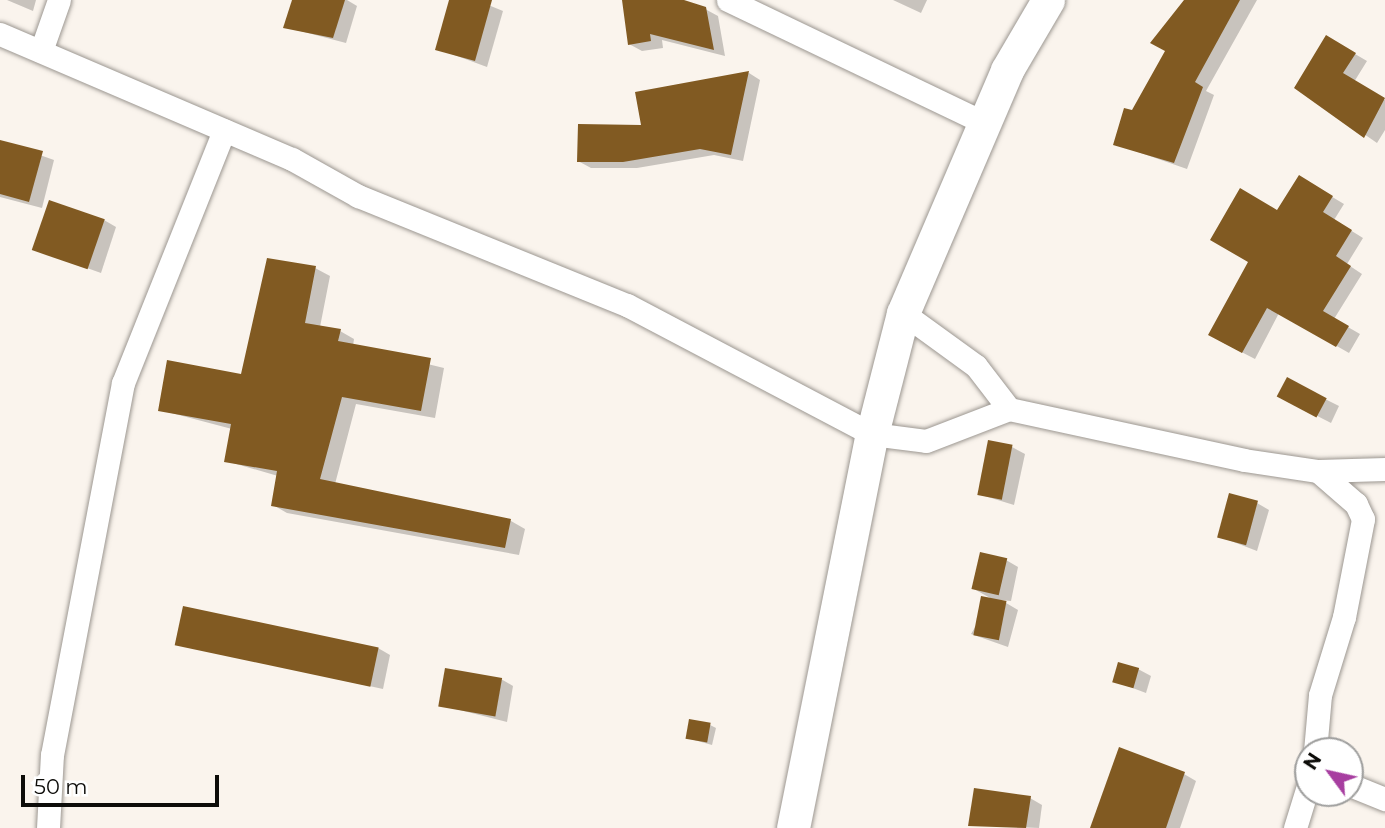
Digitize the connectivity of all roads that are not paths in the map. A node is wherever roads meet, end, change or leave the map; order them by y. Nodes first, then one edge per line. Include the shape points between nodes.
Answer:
1 (59, 0) edge
2 (728, 0) edge
3 (1048, 0) edge
4 (0, 34) edge
5 (41, 51) junction
6 (984, 122) junction
7 (224, 131) junction
8 (903, 313) junction
9 (1009, 409) junction
10 (872, 434) junction
11 (1385, 469) edge
12 (1318, 471) junction
13 (1316, 737) edge
14 (1364, 791) edge
15 (1385, 799) edge
16 (1302, 807) edge
17 (48, 828) edge
18 (793, 828) edge
19 (1295, 828) edge

1 - 5 street
2 - 6 street
3 - 6 main road
4 - 5 street
5 - 7 street
6 - 8 main road
7 - 10 street via 383,207 627,305
7 - 17 street via 123,383 51,755
8 - 9 street via 976,366
8 - 10 main road
9 - 10 street via 926,441
9 - 12 street
10 - 18 main road
11 - 12 street
12 - 13 street via 1356,504 1363,519 1345,617 1320,695
14 - 15 street
16 - 19 street

